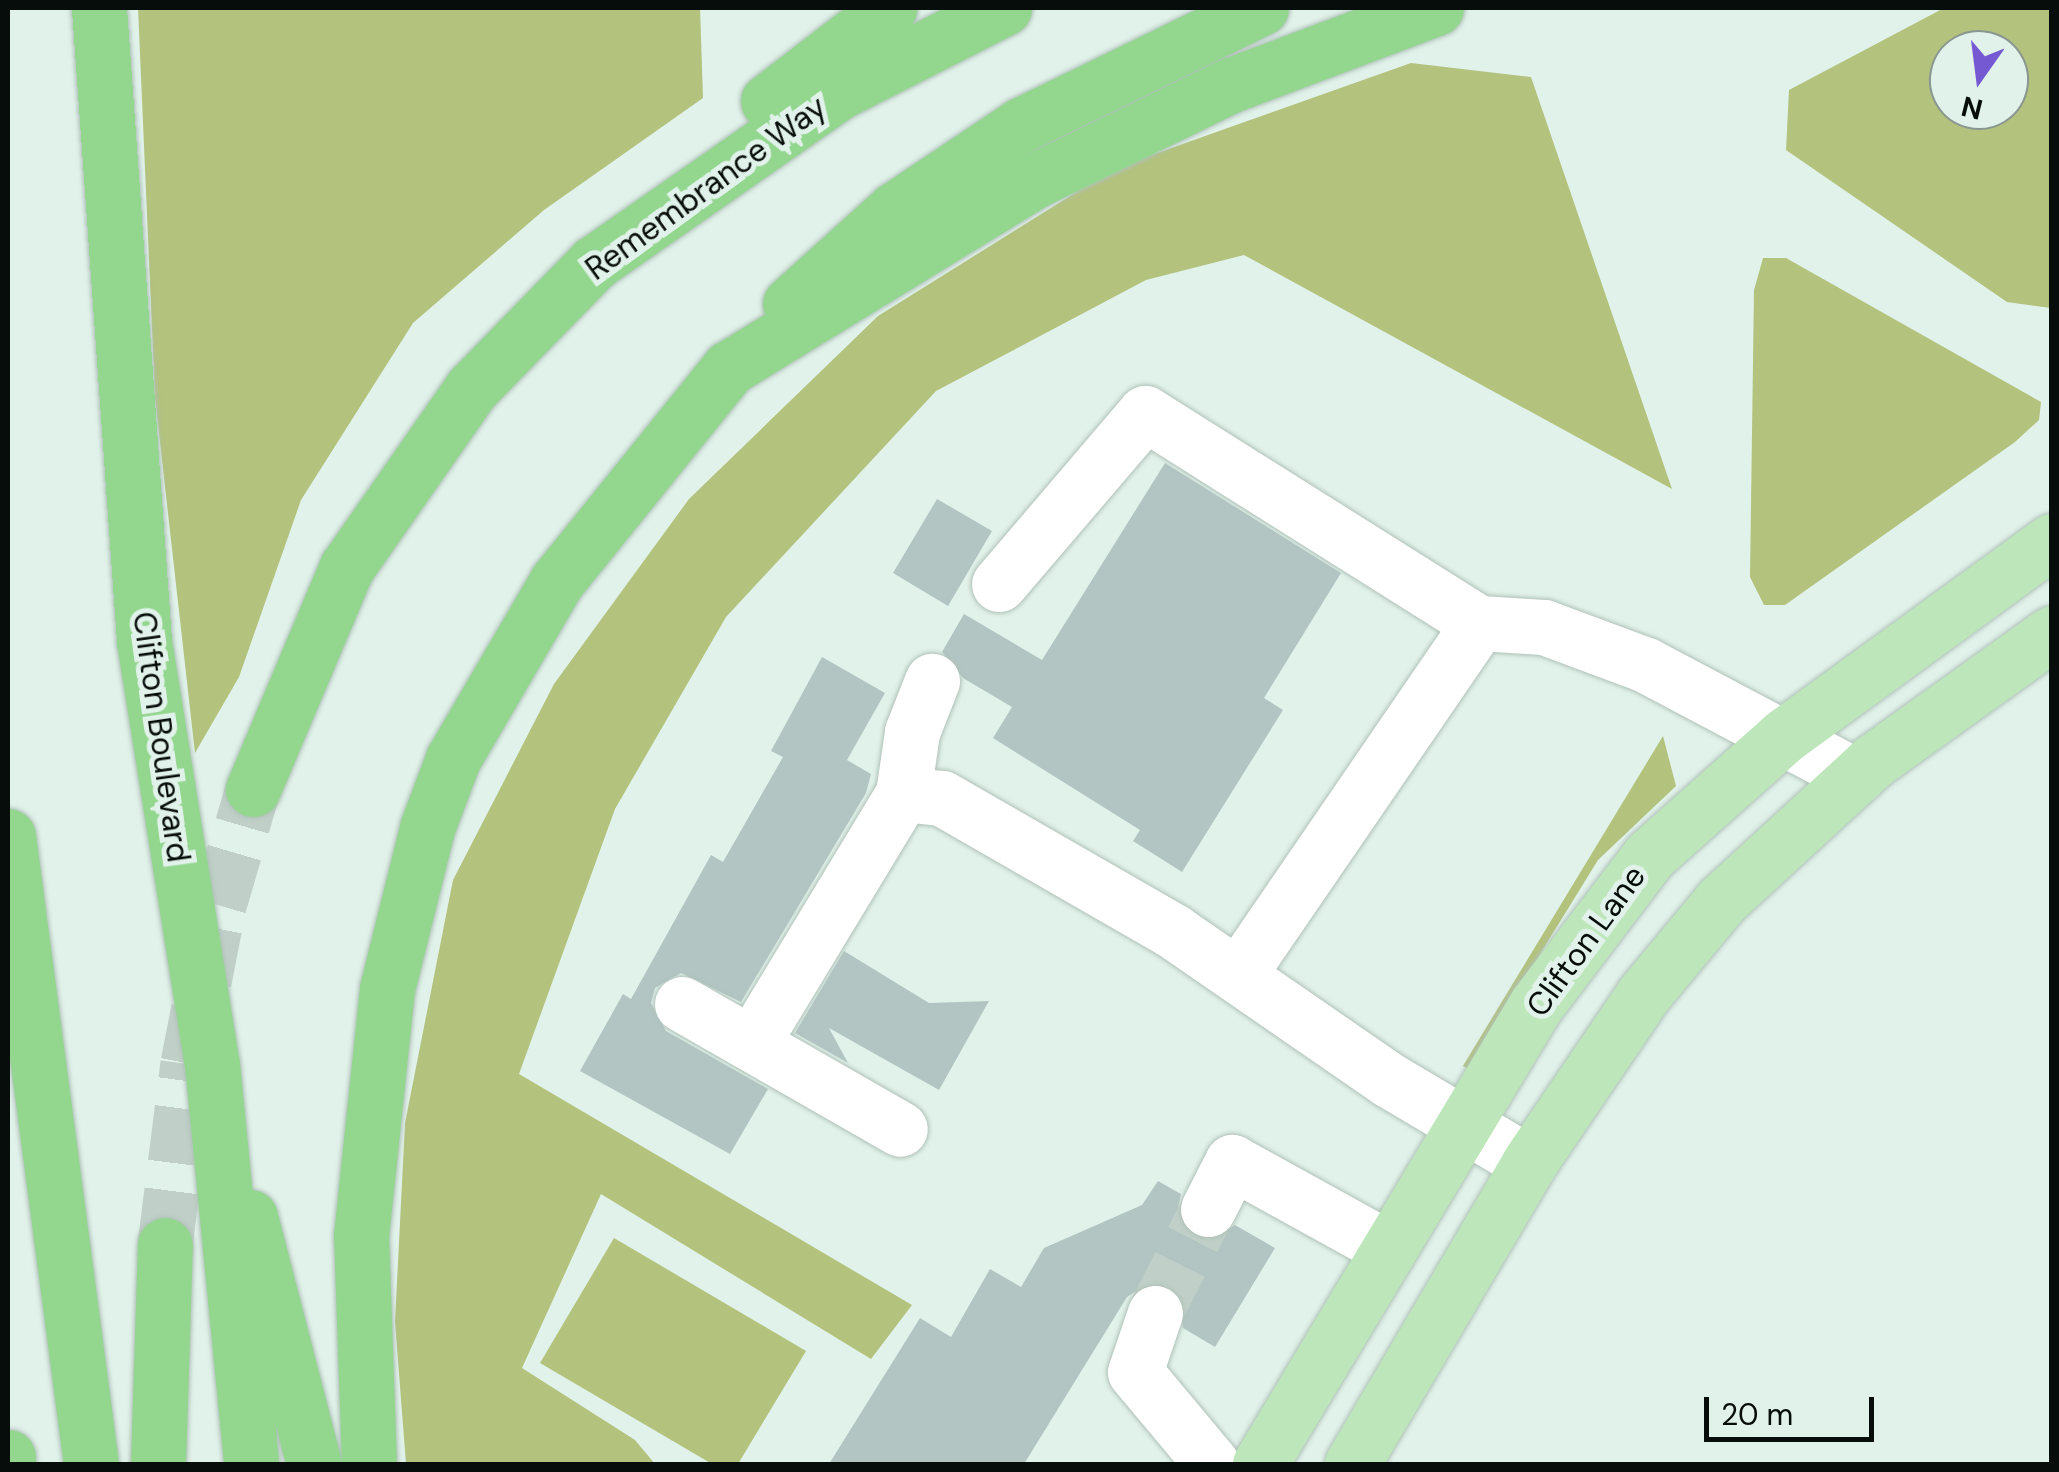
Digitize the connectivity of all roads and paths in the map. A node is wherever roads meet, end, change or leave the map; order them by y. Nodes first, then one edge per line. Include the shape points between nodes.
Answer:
1 (99, 8) edge
2 (888, 8) edge
3 (1004, 8) edge
4 (1261, 8) edge
5 (1436, 8) edge
6 (594, 262) junction
7 (730, 368) junction
8 (2052, 540) edge
9 (998, 584) dead end
10 (1479, 623) junction
11 (2052, 633) edge
12 (932, 681) dead end
13 (1785, 734) junction
14 (1856, 776) junction
15 (253, 790) tunnel mouth
16 (903, 794) junction
17 (8, 836) edge
18 (1238, 976) junction
19 (682, 1004) dead end
20 (752, 1043) junction
21 (212, 1064) junction
22 (1460, 1125) junction
23 (900, 1129) dead end
24 (1529, 1164) junction
25 (1208, 1210) tunnel mouth
26 (165, 1245) tunnel mouth
27 (1388, 1248) junction
28 (1155, 1312) tunnel mouth
29 (91, 1464) edge
30 (158, 1464) edge
31 (251, 1464) edge
32 (314, 1464) edge
33 (369, 1464) edge
34 (1212, 1464) edge
35 (1260, 1464) edge
36 (1352, 1464) edge

1 - 21 highway, Clifton Boulevard via 144,641
2 - 6 highway via 700,157
3 - 6 highway, Remembrance Way via 841,91
4 - 7 highway via 1021,125 894,210 824,269
5 - 7 highway via 1231,85 1032,182
6 - 15 highway, Remembrance Way via 472,388 347,567
7 - 33 highway via 558,581 453,759 427,828 387,989 360,1236
8 - 13 main road, Clifton Lane
9 - 10 lane via 1145,413
10 - 13 lane via 1544,626 1646,665
10 - 18 lane
11 - 14 main road
12 - 16 lane via 912,732
13 - 14 lane
13 - 22 main road, Clifton Lane via 1637,870
14 - 24 main road via 1722,900 1643,995
16 - 18 lane via 942,798 1011,834
16 - 20 lane
17 - 29 highway
18 - 22 lane
19 - 20 lane
20 - 23 lane
21 - 31 highway, Clifton Boulevard
21 - 32 highway
22 - 24 lane
22 - 27 main road, Clifton Lane
24 - 36 main road
25 - 27 lane via 1232,1162
26 - 30 highway
27 - 35 main road, Clifton Lane
28 - 34 lane via 1135,1372

